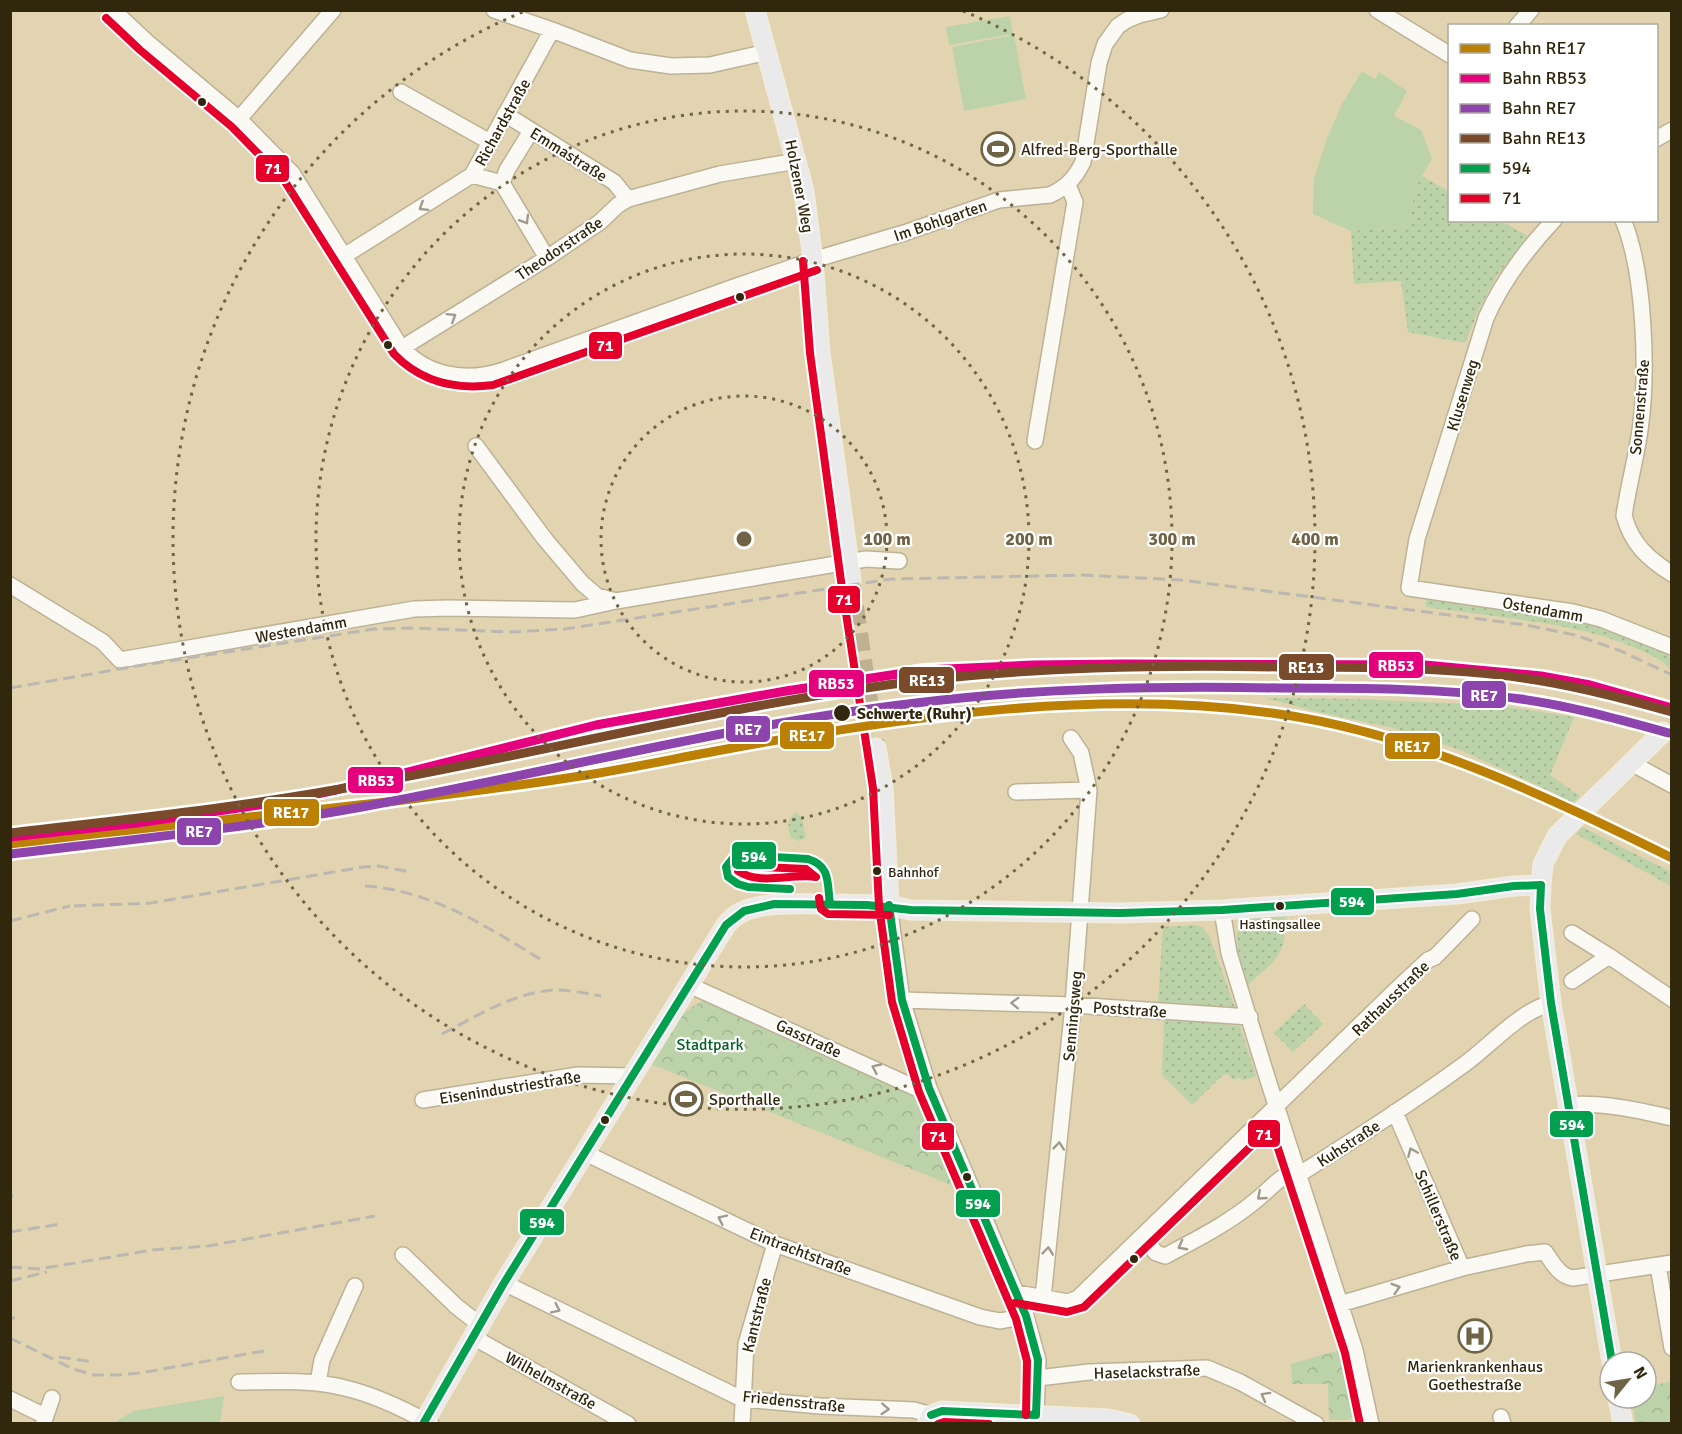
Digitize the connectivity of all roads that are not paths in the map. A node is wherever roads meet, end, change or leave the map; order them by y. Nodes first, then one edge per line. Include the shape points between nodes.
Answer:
1 (113, 10) edge
2 (333, 10) edge
3 (494, 10) edge
4 (755, 10) edge
5 (1161, 10) edge
6 (1377, 10) edge
7 (1530, 10) edge
8 (1519, 24) edge
9 (552, 30) junction
10 (767, 52) junction
11 (1448, 53) edge
12 (401, 92) dead end
13 (505, 114) junction
14 (239, 119) junction
15 (1671, 130) edge
16 (531, 131) junction
17 (1658, 138) edge
18 (490, 142) junction
19 (797, 161) junction
20 (472, 175) junction
21 (502, 183) junction
22 (1068, 185) junction
23 (628, 199) junction
24 (1552, 222) edge
25 (1624, 222) edge
26 (345, 256) junction
27 (547, 258) junction
28 (813, 260) junction
29 (402, 348) junction
30 (1035, 441) dead end
31 (476, 446) dead end
32 (899, 561) dead end
33 (850, 571) junction
34 (1671, 574) edge
35 (10, 585) edge
36 (1409, 588) joint
37 (616, 601) junction
38 (1671, 647) edge
39 (1663, 732) dead end
40 (1071, 738) dead end
41 (876, 748) tunnel mouth
42 (1631, 763) junction
43 (1671, 785) edge
44 (1089, 790) junction
45 (1016, 792) dead end
46 (1540, 885) junction
47 (889, 905) junction
48 (1222, 910) junction
49 (1080, 913) junction
50 (1472, 919) dead end
51 (1572, 933) dead end
52 (1609, 956) junction
53 (1572, 981) dead end
54 (689, 985) junction
55 (1671, 999) edge
56 (902, 1000) junction
57 (1551, 1003) junction
58 (1073, 1005) junction
59 (1250, 1017) junction
60 (632, 1076) junction
61 (1267, 1077) junction
62 (1307, 1077) junction
63 (929, 1088) junction
64 (423, 1101) dead end
65 (1568, 1105) junction
66 (1276, 1108) junction
67 (1395, 1112) junction
68 (1671, 1118) edge
69 (585, 1153) junction
70 (1296, 1172) junction
71 (1143, 1237) junction
72 (775, 1244) junction
73 (404, 1255) dead end
74 (1665, 1265) edge
75 (1462, 1268) junction
76 (1597, 1276) junction
77 (504, 1283) junction
78 (355, 1286) dead end
79 (1017, 1293) junction
80 (1043, 1298) junction
81 (1340, 1304) junction
82 (1026, 1316) junction
83 (477, 1331) junction
84 (1671, 1348) edge
85 (1610, 1350) edge
86 (1038, 1378) junction
87 (238, 1382) dead end
88 (318, 1383) junction
89 (52, 1398) dead end
90 (10, 1399) edge
91 (742, 1399) junction
92 (1036, 1415) junction
93 (929, 1419) edge
94 (44, 1420) edge
95 (426, 1422) edge
96 (628, 1424) edge
97 (742, 1424) edge
98 (1130, 1424) edge
99 (1316, 1424) edge
100 (1371, 1424) edge

1 - 14 street
2 - 14 street
3 - 9 street
4 - 10 main road, Holzener Weg
5 - 22 street via 1139,15 1110,34 1101,54 1083,162
6 - 11 street
7 - 8 street
9 - 10 street via 630,60 671,66 710,65
9 - 13 street, Richardstraße
10 - 19 main road, Holzener Weg
12 - 18 street
13 - 16 street, Emmastraße
13 - 18 street, Richardstraße
14 - 26 street via 292,173
15 - 17 street
16 - 21 street
16 - 23 street, Emmastraße via 614,182
18 - 20 street, Richardstraße
19 - 23 street, Theodorstraße via 720,174
19 - 28 main road, Holzener Weg
20 - 21 street
20 -> 26 street, Richardstraße
21 -> 27 street
22 - 28 street, Im Bohlgarten via 1050,195 999,200
22 - 30 street via 1075,202
23 - 27 street, Theodorstraße
24 - 36 street, Klusenweg via 1511,270 1486,318 1417,539
25 - 34 street, Sonnenstraße via 1639,295 1644,369 1641,428 1623,516 1637,546
26 - 29 street
29 -> 27 street, Theodorstraße
28 - 29 street, Im Bohlgarten via 491,375 456,376 436,371
28 - 33 main road, Holzener Weg via 820,352
31 - 37 street via 582,583 597,596
32 - 33 street via 866,559
33 - 37 street, Westendamm
35 - 37 street, Westendamm via 104,642 120,660 414,609 575,610
36 - 38 street, Ostendamm via 1573,612 1602,619
39 - 42 main road
40 - 44 street, Senningsweg via 1081,753
41 - 47 main road via 883,787
42 - 43 street
42 - 46 main road via 1557,836 1543,864
44 - 45 street
44 - 49 street, Senningsweg
46 - 48 main road
46 - 57 main road
47 - 49 main road via 911,910
47 - 54 main road via 769,905 746,910 726,925
47 - 56 street
48 - 49 main road
48 - 59 street via 1229,953
49 - 58 street, Senningsweg
50 - 62 street, Rathausstraße
51 - 52 street
52 - 53 street
52 - 55 street
54 - 60 main road
63 -> 54 street, Gasstraße via 918,1089
58 -> 56 street, Poststraße
56 - 63 street
57 - 65 main road
57 - 67 street, Kuhstraße via 1536,1007 1467,1063
58 - 59 street, Poststraße
80 -> 58 street, Senningsweg
59 - 61 street
60 - 64 street, Eisenindustriestraße via 578,1075
60 - 69 main road
61 - 62 street via 1280,1084
61 - 66 street
62 - 66 street, Rathausstraße
63 - 79 street
65 - 68 street via 1621,1108
65 - 76 main road
66 - 70 street
66 - 71 street, Rathausstraße
67 - 70 street, Kuhstraße via 1303,1173
75 -> 67 street, Schillerstraße
72 -> 69 street, Eintrachtstraße
69 - 77 main road
70 -> 71 street, Kuhstraße via 1286,1174 1238,1216 1165,1256 1156,1253
70 - 81 street
71 - 80 street, Rathausstraße via 1078,1298 1068,1302
72 - 82 street, Eintrachtstraße via 980,1317 1000,1321
72 - 91 street, Kantstraße via 746,1344
73 - 83 street
74 - 76 street
74 - 84 street
75 - 76 street via 1545,1252 1566,1277
81 -> 75 street, Schillerstraße
76 - 85 main road
77 - 83 main road
77 -> 91 street, Friedensstraße
78 - 88 street via 322,1360
79 - 80 street, Rathausstraße
79 - 82 street
81 - 100 street via 1355,1350
82 - 86 street via 1038,1360
83 - 95 main road
83 - 96 street, Wilhelmstraße
86 - 92 street
99 -> 86 street, Haselackstraße via 1207,1368
87 - 88 street
88 - 95 street via 371,1395
89 - 94 street
90 - 94 street
91 -> 93 street, Friedensstraße via 914,1410
91 - 97 street, Kantstraße
92 - 93 main road, Friedensstraße via 942,1411
92 - 98 main road, Friedensstraße

